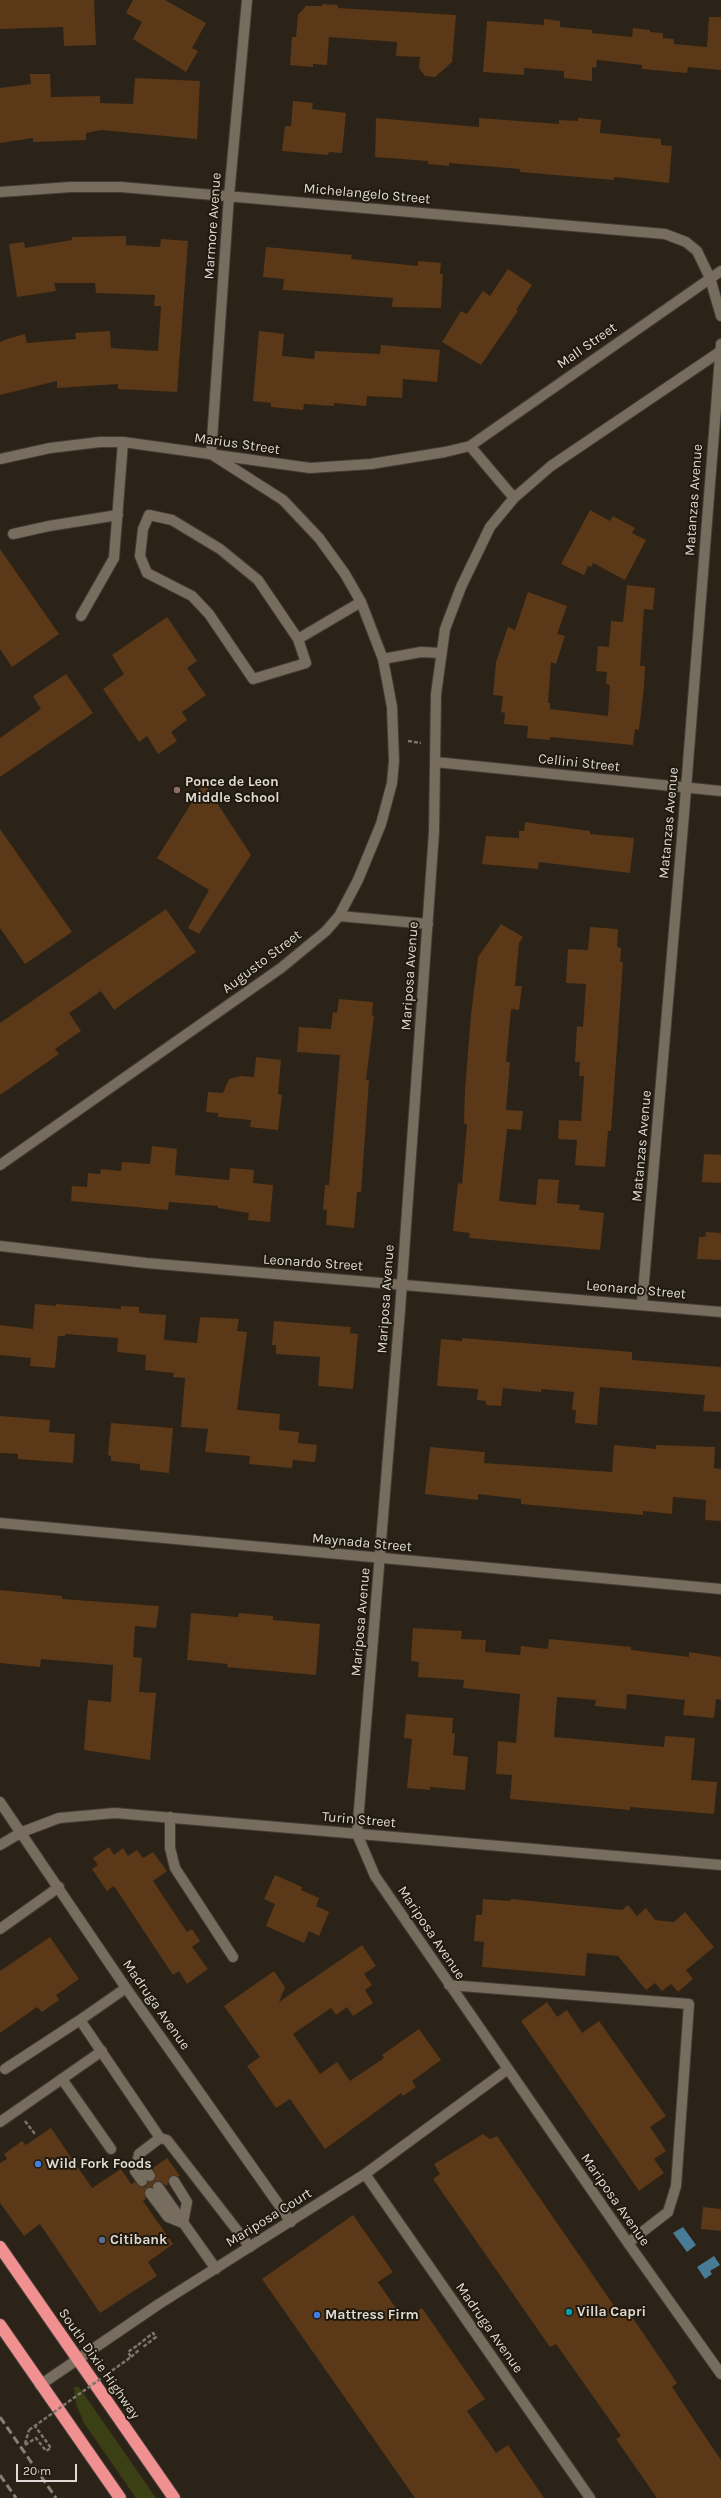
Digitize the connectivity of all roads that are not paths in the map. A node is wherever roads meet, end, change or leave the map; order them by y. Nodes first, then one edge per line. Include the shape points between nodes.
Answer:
1 (247, 0) edge
2 (0, 192) edge
3 (229, 196) junction
4 (721, 271) edge
5 (710, 278) junction
6 (721, 316) edge
7 (721, 349) edge
8 (123, 442) junction
9 (470, 446) junction
10 (211, 454) junction
11 (0, 459) edge
12 (514, 498) junction
13 (118, 515) junction
14 (13, 534) dead end
15 (360, 602) junction
16 (81, 616) dead end
17 (298, 639) junction
18 (440, 653) junction
19 (383, 659) junction
20 (435, 762) junction
21 (686, 788) junction
22 (721, 791) edge
23 (339, 916) junction
24 (428, 924) junction
25 (0, 1165) edge
26 (0, 1246) edge
27 (402, 1284) junction
28 (642, 1304) junction
29 (721, 1312) edge
30 (0, 1523) edge
31 (380, 1559) junction
32 (721, 1589) edge
33 (0, 1802) edge
34 (170, 1817) junction
35 (22, 1832) junction
36 (357, 1834) junction
37 (0, 1845) edge
38 (721, 1865) edge
39 (59, 1887) junction
40 (0, 1929) edge
41 (233, 1957) dead end
42 (449, 1985) junction
43 (126, 1988) junction
44 (80, 2020) junction
45 (102, 2051) junction
46 (5, 2069) dead end
47 (508, 2069) junction
48 (62, 2079) junction
49 (0, 2122) edge
50 (160, 2138) junction
51 (111, 2149) dead end
52 (365, 2174) junction
53 (146, 2179) dead end
54 (174, 2181) dead end
55 (158, 2187) dead end
56 (150, 2194) dead end
57 (291, 2222) junction
58 (183, 2223) junction
59 (628, 2243) junction
60 (250, 2246) junction
61 (0, 2247) edge
62 (216, 2269) junction
63 (0, 2325) edge
64 (78, 2360) junction
65 (721, 2374) edge
66 (40, 2385) junction
67 (120, 2498) edge
68 (174, 2498) edge
69 (590, 2498) edge

1 - 3 street, Marmore Avenue
2 - 3 street, Michelangelo Street via 95,186
3 - 5 street, Michelangelo Street via 665,234 677,237 692,246
3 - 10 street, Marmore Avenue
4 - 5 street, Mall Street
5 - 6 street
5 - 9 street, Mall Street
7 - 12 street via 551,466
7 - 21 street, Matanzas Avenue
8 - 10 street, Marius Street
8 - 11 street, Marius Street via 78,443
8 - 13 street
9 - 10 street, Marius Street via 392,461 322,468
9 - 12 street
10 - 15 street, Augusto Street via 283,500 319,538 345,574
12 - 18 street via 490,527 472,563 447,622
13 - 14 street
13 - 16 street via 114,558
15 - 17 street
15 - 19 street, Augusto Street
17 - 17 street via 306,663 253,679 209,614 192,596 147,573 140,556 143,529 149,515 172,520 220,549 258,580
18 - 19 street via 421,652
18 - 20 street via 436,694
19 - 23 street, Augusto Street via 389,685 394,741 392,783 374,846
20 - 21 street, Cellini Street
20 - 24 street, Mariposa Avenue via 434,832
21 - 22 street, Cellini Street
21 - 28 street, Matanzas Avenue
23 - 24 street
23 - 25 street, Augusto Street via 326,931 281,968
24 - 27 street, Mariposa Avenue
26 - 27 street, Leonardo Street via 154,1263
27 - 28 street, Leonardo Street
27 - 31 street, Mariposa Avenue
28 - 29 street, Leonardo Street
30 - 31 street, Maynada Street
31 - 32 street, Maynada Street
31 - 36 street, Mariposa Avenue
33 - 35 street, Madruga Avenue
34 - 35 street, Turin Street via 89,1814 60,1818
34 - 36 street, Turin Street
34 - 41 street via 170,1848 175,1868
35 - 37 street, Turin Street
35 - 39 street, Madruga Avenue
36 - 38 street, Turin Street
36 - 42 street, Mariposa Avenue via 375,1876
39 - 40 street
39 - 43 street, Madruga Avenue
42 - 47 street, Mariposa Avenue
42 - 59 street via 689,2004 676,2186 668,2212
43 - 44 street
43 - 57 street, Madruga Avenue
44 - 45 street
44 - 46 street
45 - 48 street
45 - 50 street
47 - 52 street, Mariposa Court
47 - 59 street, Mariposa Avenue
48 - 49 street
48 - 51 street
50 - 53 street via 139,2154 138,2159
50 - 60 street via 167,2140
52 - 57 street, Mariposa Court
52 - 69 street, Madruga Avenue
54 - 58 street via 187,2202
55 - 58 street
56 - 58 street via 168,2217
57 - 60 street, Mariposa Court
58 - 62 street
59 - 65 street, Mariposa Avenue
60 - 62 street, Mariposa Court
61 - 64 highway, South Dixie Highway
62 - 64 street, Mariposa Court via 159,2304
63 - 66 highway
64 - 66 street, Mariposa Court
64 - 68 highway, South Dixie Highway
66 - 67 highway

